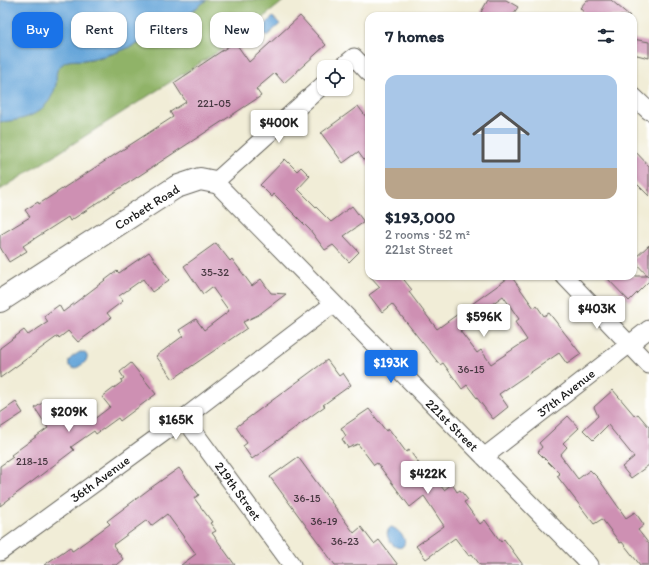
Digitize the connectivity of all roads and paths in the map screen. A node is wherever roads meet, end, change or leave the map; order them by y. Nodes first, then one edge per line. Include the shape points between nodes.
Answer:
1 (353, 65) edge
2 (365, 71) edge
3 (317, 90) edge
4 (637, 100) edge
5 (649, 112) edge
6 (215, 182) junction
7 (568, 280) edge
8 (0, 301) edge
9 (333, 304) junction
10 (649, 329) edge
11 (629, 344) junction
12 (649, 365) edge
13 (184, 418) junction
14 (484, 457) junction
15 (0, 552) edge
16 (292, 565) edge
17 (590, 565) edge

1 - 2 street
3 - 6 street
4 - 5 street
6 - 8 street, Corbett Road via 200,178 176,187
6 - 9 street, 221st Street
7 - 11 street
9 - 13 street, 36th Avenue
9 - 14 street, 221st Street
10 - 11 street, 37th Avenue
11 - 12 street
11 - 14 street, 37th Avenue
13 - 15 street, 36th Avenue
13 - 16 street, 219th Street
14 - 17 street, 221st Street

